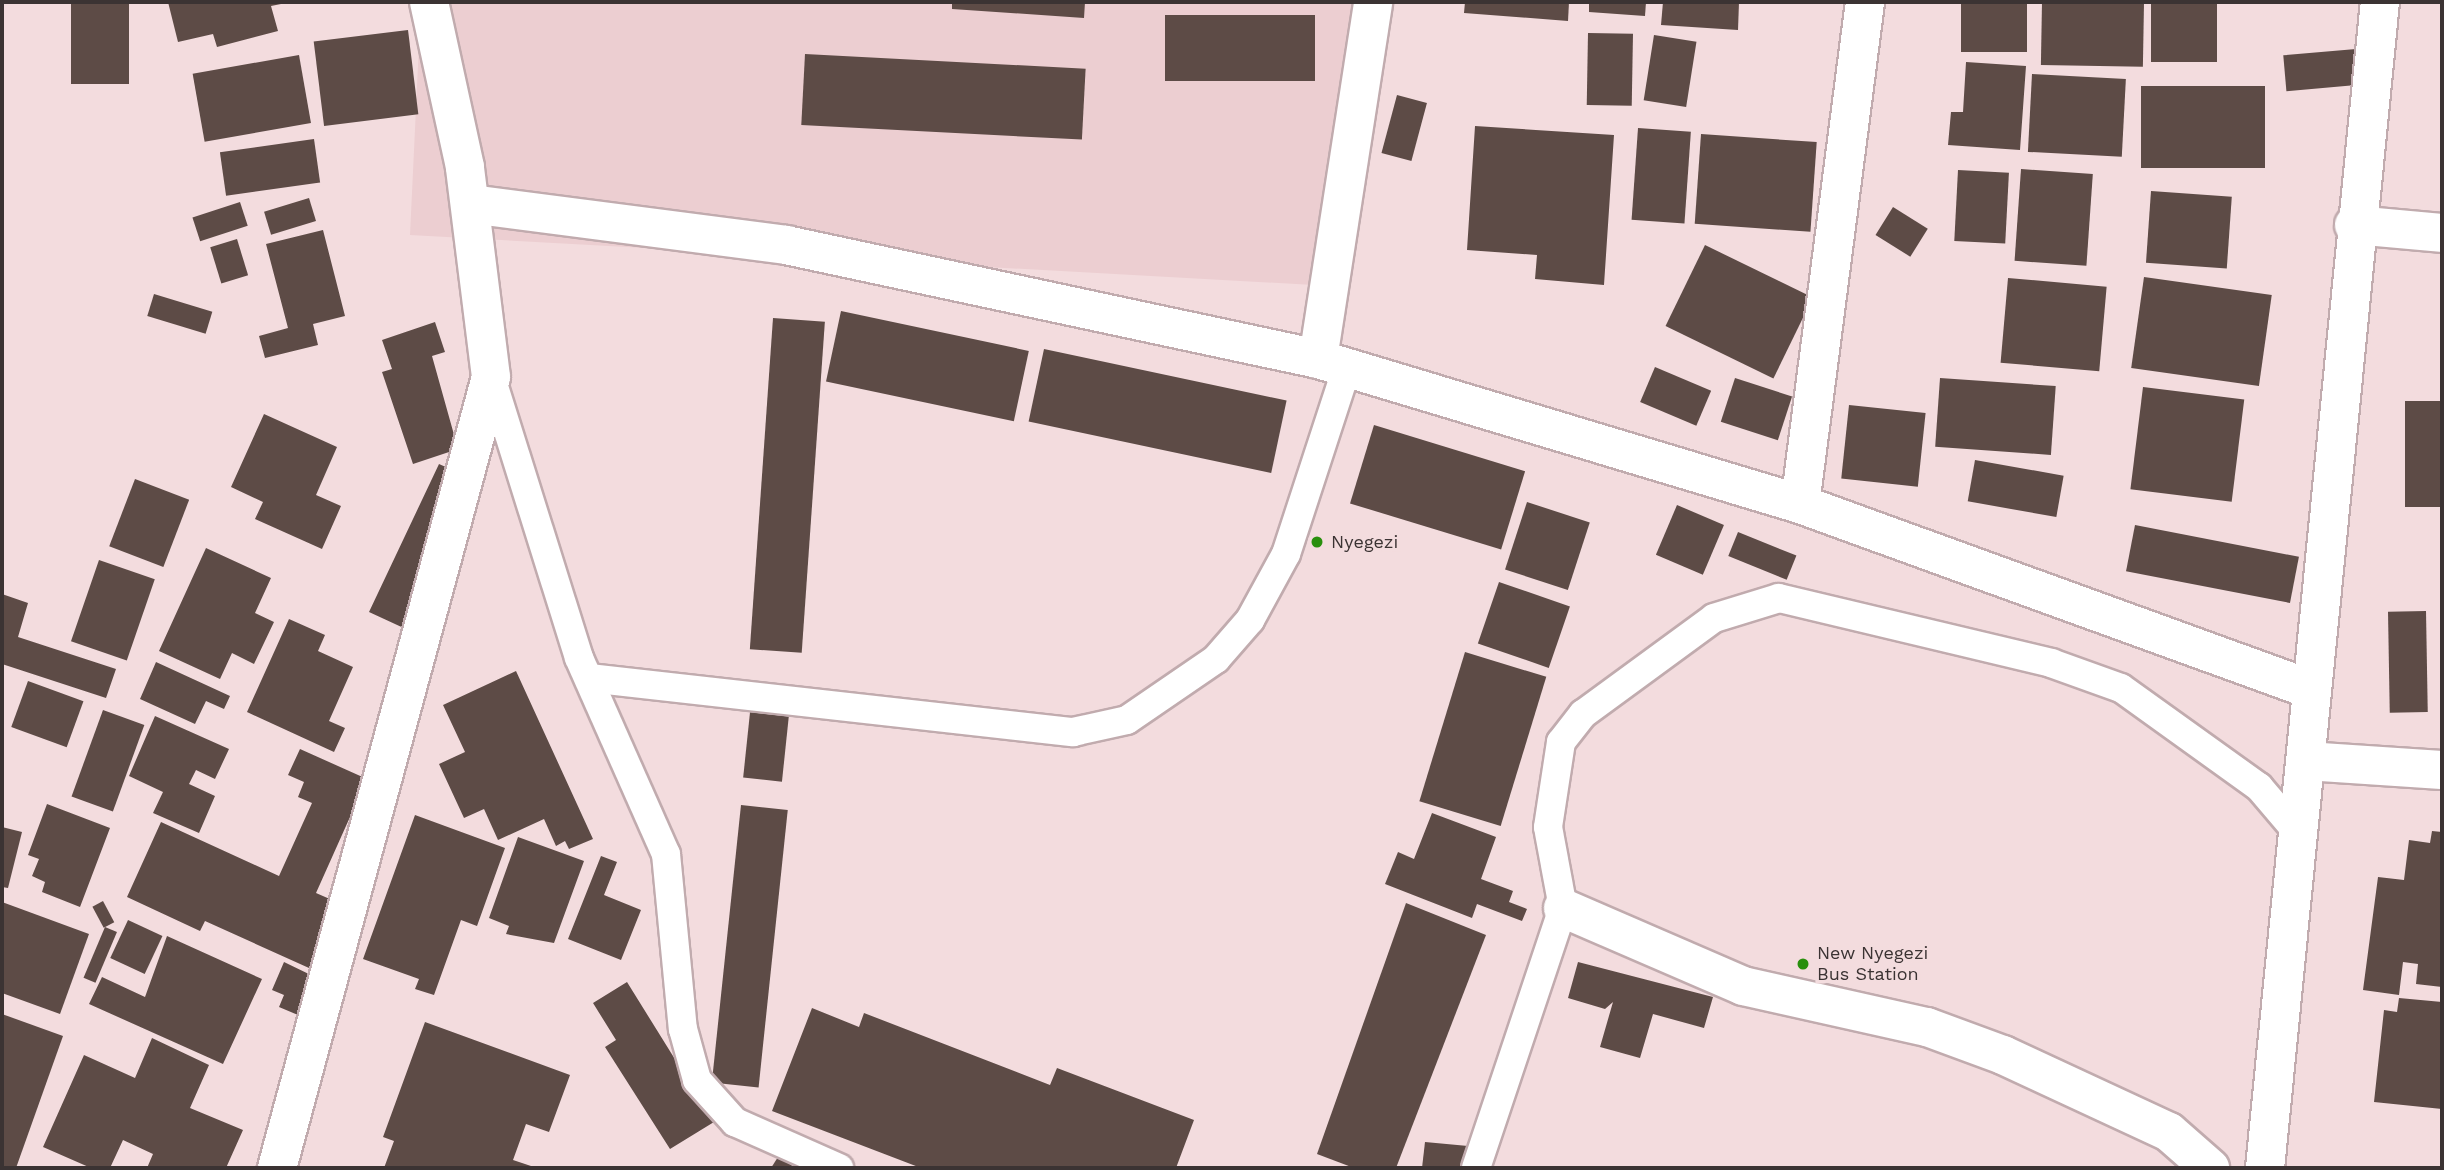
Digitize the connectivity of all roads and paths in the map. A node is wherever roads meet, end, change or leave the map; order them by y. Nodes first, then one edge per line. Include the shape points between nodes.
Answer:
1 (429, 2) edge
2 (1373, 2) edge
3 (1865, 2) edge
4 (2380, 2) edge
5 (471, 204) junction
6 (2354, 225) junction
7 (2442, 233) edge
8 (1332, 363) junction
9 (491, 377) junction
10 (1800, 504) junction
11 (589, 678) junction
12 (2310, 689) junction
13 (2306, 761) junction
14 (2442, 770) edge
15 (2300, 834) junction
16 (1563, 908) junction
17 (277, 1168) edge
18 (839, 1168) edge
19 (1476, 1168) edge
20 (2210, 1168) edge
21 (2265, 1168) edge

1 - 5 street
2 - 8 street
3 - 10 street
4 - 6 street
5 - 8 street via 786,245
5 - 9 street
6 - 7 street
6 - 12 street
8 - 10 street
8 - 11 lane via 1286,554 1250,620 1216,659 1127,720 1073,732
9 - 11 lane via 552,580
9 - 17 street
10 - 12 street
11 - 18 lane via 666,854 683,1029 697,1080 734,1122
12 - 13 street
13 - 14 street
13 - 15 street
15 - 16 lane via 2259,786 2121,688 2051,663 1779,598 1714,618 1583,714 1561,742 1548,827
15 - 21 street
16 - 19 lane
16 - 20 street via 1744,986 1927,1027 2003,1055 2169,1132

